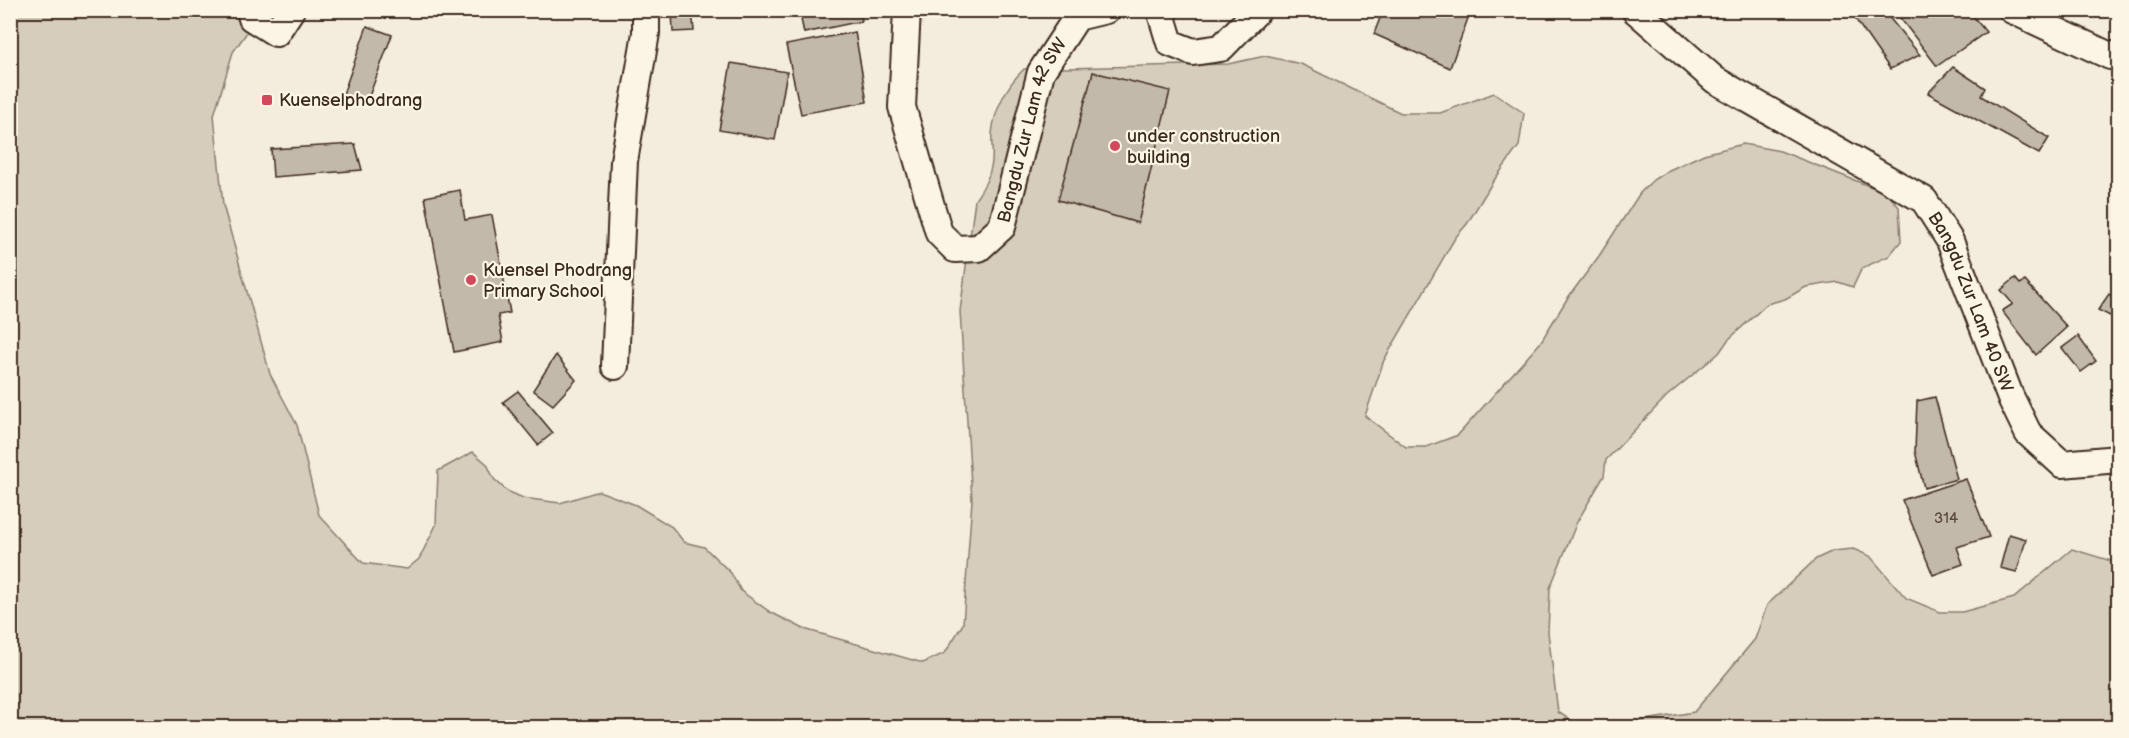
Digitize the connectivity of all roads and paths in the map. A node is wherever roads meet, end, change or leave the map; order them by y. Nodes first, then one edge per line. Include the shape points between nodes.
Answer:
1 (250, 10) edge
2 (291, 10) edge
3 (646, 10) edge
4 (907, 10) edge
5 (1106, 10) edge
6 (1160, 10) edge
7 (1258, 10) edge
8 (1635, 10) edge
9 (2012, 10) edge
10 (2118, 54) edge
11 (615, 366) dead end
12 (2118, 459) edge

1 - 2 street via 252,18 276,33
3 - 11 street via 646,33 624,161
4 - 5 street, Bangdu Zur Lam 42 SW via 902,107 939,233 955,249 979,248 1002,227 1041,72 1077,17
6 - 7 street via 1170,43 1193,52 1221,48
8 - 12 street, Bangdu Zur Lam 40 SW via 1714,80 1924,200 1950,242 2028,433 2062,464
9 - 10 street via 2110,56

